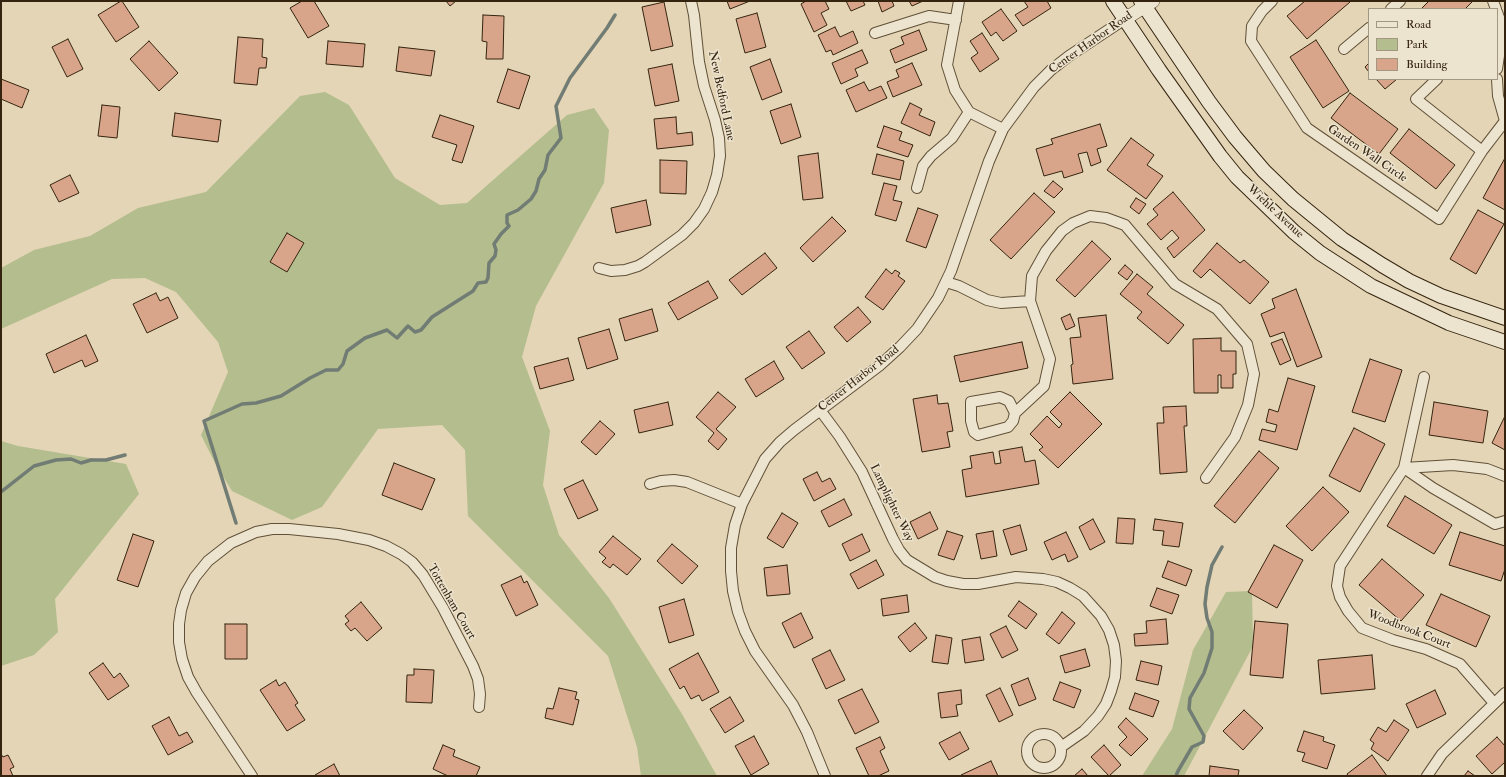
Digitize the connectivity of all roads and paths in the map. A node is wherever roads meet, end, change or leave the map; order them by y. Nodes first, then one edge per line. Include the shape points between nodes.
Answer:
1 (691, 1) edge
2 (959, 1) edge
3 (1113, 1) edge
4 (1272, 1) edge
5 (1400, 1) edge
6 (1146, 3) edge
7 (1392, 8) edge
8 (1498, 15) edge
9 (1125, 19) junction
10 (956, 20) junction
11 (1368, 29) edge
12 (875, 34) dead end
13 (1344, 49) dead end
14 (1499, 49) edge
15 (1498, 59) edge
16 (1436, 80) edge
17 (1497, 80) edge
18 (969, 112) junction
19 (1505, 121) edge
20 (1003, 129) junction
21 (1482, 151) junction
22 (917, 188) dead end
23 (598, 268) dead end
24 (946, 282) junction
25 (1030, 300) junction
26 (1505, 318) edge
27 (1505, 342) edge
28 (1424, 377) dead end
29 (820, 410) junction
30 (1015, 413) junction
31 (1404, 468) junction
32 (1505, 476) edge
33 (1206, 478) dead end
34 (650, 484) dead end
35 (742, 504) junction
36 (1505, 522) edge
37 (1505, 693) edge
38 (1494, 703) junction
39 (479, 707) dead end
40 (1061, 747) dead end
41 (252, 776) edge
42 (825, 776) edge
43 (1427, 776) edge

1 - 23 street, New Bedford Lane via 699,62 719,138 718,175 704,209 682,235 638,266 611,271
2 - 10 street
3 - 9 main road, Wiehle Avenue
4 - 21 street, Garden Wall Circle via 1252,26 1251,41 1307,128 1439,219
5 - 7 street
6 - 9 street, Center Harbor Road
6 - 26 main road, Wiehle Avenue via 1235,138 1298,204 1342,239 1410,281 1441,296
8 - 14 street via 1501,23
9 - 20 street, Center Harbor Road via 1051,70 1034,87
9 - 27 main road, Wiehle Avenue via 1220,156 1294,232 1320,254 1371,286 1449,323
10 - 12 street via 929,16
10 - 18 street via 947,65 955,90
11 - 13 street
14 - 15 street
16 - 21 street via 1416,99
17 - 19 street via 1498,96
18 - 20 street
18 - 22 street via 952,138 923,166
19 - 21 street, Garden Wall Circle
20 - 24 street, Center Harbor Road
24 - 25 street via 987,300 1002,303
24 - 29 street, Center Harbor Road via 926,317 900,347
25 - 30 street via 1050,359 1044,386
25 - 33 street via 1032,276 1046,251 1062,231 1090,216 1106,218 1125,225 1175,284 1217,309 1248,344 1254,374 1248,404 1235,438
28 - 31 street, Woodbrook Court
29 - 35 street, Center Harbor Road via 780,442 765,459
29 - 40 street, Lamplighter Way via 862,472 893,539 907,560 947,582 978,584 1016,577 1057,582 1083,596 1101,616 1114,645 1115,677 1111,691 1098,716 1084,731
30 - 30 street via 1013,421 1008,426 978,435 974,432 971,421 971,402 1000,397 1009,401
31 - 32 street via 1453,465 1487,469
31 - 36 street via 1495,524
31 - 38 street, Woodbrook Court via 1340,566 1337,586 1340,597 1362,628 1426,649 1460,664
34 - 35 street via 674,480 687,482
35 - 42 street, Center Harbor Road via 731,548 733,591 738,612 755,650 793,705
37 - 38 street
38 - 43 street via 1442,754
39 - 41 street, Tottenham Court via 478,679 473,666 443,608 412,562 386,546 338,534 289,529 256,532 231,543 208,561 186,593 179,624 180,648 188,676

